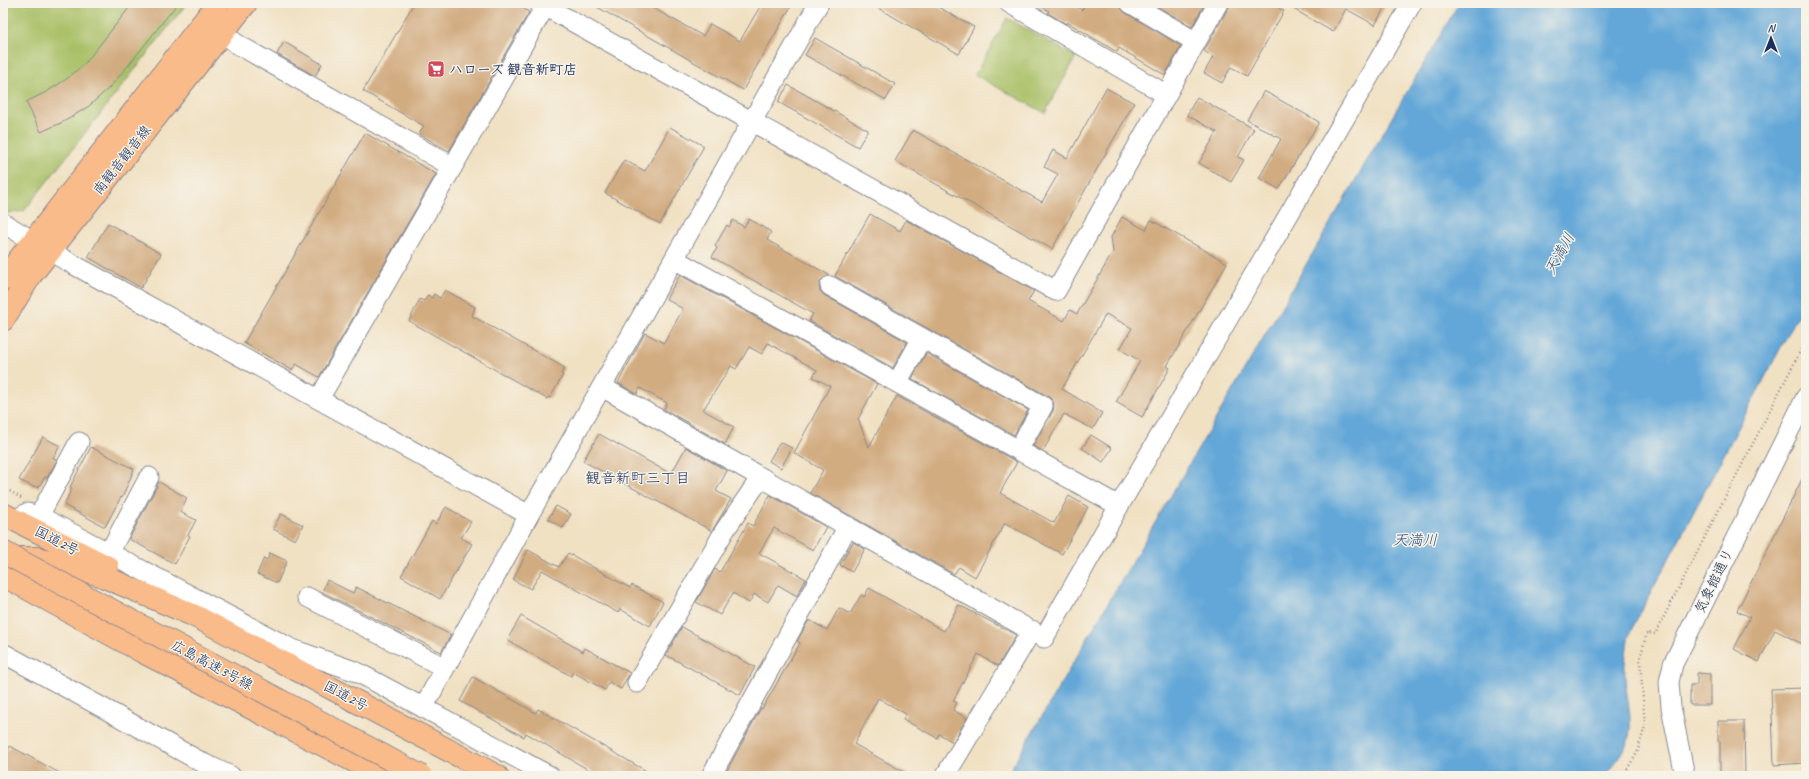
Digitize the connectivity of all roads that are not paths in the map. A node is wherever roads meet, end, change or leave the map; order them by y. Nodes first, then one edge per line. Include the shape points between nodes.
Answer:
1 (246, 3) edge
2 (819, 3) edge
3 (1010, 3) edge
4 (1130, 3) edge
5 (1218, 3) edge
6 (1412, 3) edge
7 (543, 4) edge
8 (212, 11) edge
9 (223, 33) junction
10 (1196, 42) junction
11 (1167, 95) junction
12 (752, 120) junction
13 (451, 166) junction
14 (3, 223) edge
15 (42, 246) junction
16 (674, 259) junction
17 (3, 280) edge
18 (830, 286) dead end
19 (3, 320) edge
20 (922, 338) junction
21 (897, 382) junction
22 (602, 387) junction
23 (1806, 397) edge
24 (319, 399) junction
25 (79, 442) dead end
26 (1018, 450) junction
27 (149, 477) dead end
28 (761, 477) junction
29 (1119, 506) junction
30 (529, 515) junction
31 (39, 516) junction
32 (9, 517) edge
33 (848, 526) junction
34 (3, 552) edge
35 (108, 553) junction
36 (3, 558) edge
37 (3, 575) edge
38 (307, 597) dead end
39 (195, 616) junction
40 (1032, 630) junction
41 (3, 653) edge
42 (445, 668) junction
43 (637, 683) dead end
44 (423, 708) junction
45 (231, 776) edge
46 (384, 776) edge
47 (422, 776) edge
48 (497, 776) edge
49 (550, 776) edge
50 (711, 776) edge
51 (945, 776) edge
52 (1685, 776) edge

1 - 9 main road, 南観音観音線
2 - 12 street
3 - 11 street
4 - 10 street
5 - 10 street
6 - 29 street
7 - 12 street
7 - 13 street via 515,60
8 - 9 street
8 - 15 main road, 南観音観音線
9 - 13 street via 237,44
9 - 15 main road, 南観音観音線
10 - 11 street
11 - 12 street via 1056,291
12 - 16 street
13 - 24 street
14 - 15 street
15 - 17 main road, 南観音観音線
15 - 19 main road, 南観音観音線 via 32,276
15 - 24 street
16 - 21 street
16 - 22 street
18 - 20 street
20 - 21 street
20 - 26 street via 1043,406
21 - 26 street
22 - 28 street
22 - 30 street
23 - 52 street, 気象館通り via 1673,664 1669,682 1671,707
24 - 30 street
25 - 31 street
26 - 29 street
27 - 35 street
28 - 33 street
28 - 43 street via 724,530
29 - 40 street via 1044,638
30 - 42 street
31 - 32 street via 26,513
31 - 35 street
32 - 39 main road, 国道2号 via 172,600
33 - 40 street
33 - 50 street
34 - 47 main road, 広島高速3号線, bridge
35 - 44 street via 292,649 357,672
36 - 39 main road, 国道2号 via 38,558 100,575
37 - 46 main road, 広島高速3号線 via 143,652
38 - 42 street
39 - 48 main road, 国道2号
40 - 51 street
41 - 45 street
42 - 44 street
44 - 49 street

